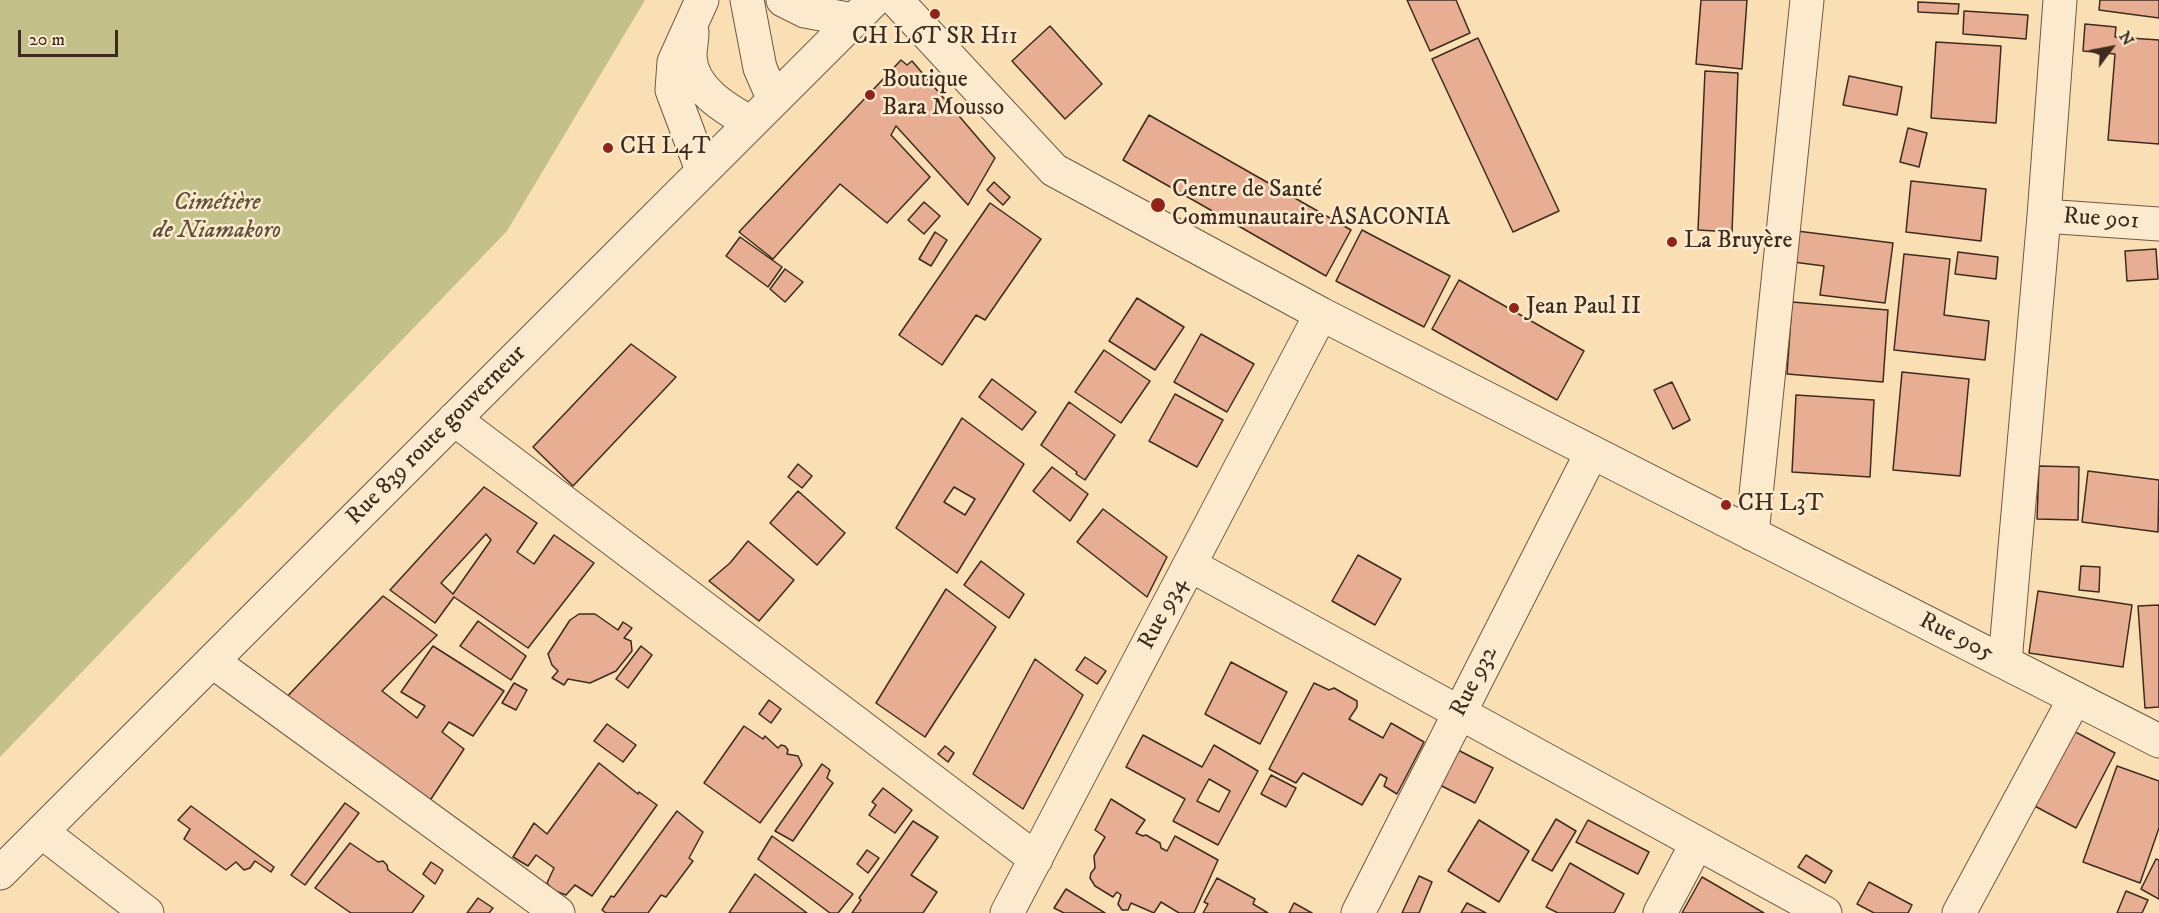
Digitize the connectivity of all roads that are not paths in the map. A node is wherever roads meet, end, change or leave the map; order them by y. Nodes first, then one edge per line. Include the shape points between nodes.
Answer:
1 (747, 0) edge
2 (783, 0) edge
3 (896, 0) edge
4 (1807, 0) edge
5 (2060, 0) edge
6 (698, 8) edge
7 (863, 10) edge
8 (774, 100) junction
9 (751, 123) junction
10 (702, 170) junction
11 (2044, 216) junction
12 (2159, 224) edge
13 (1321, 314) junction
14 (454, 419) junction
15 (1592, 452) junction
16 (1752, 534) junction
17 (1190, 565) junction
18 (212, 661) junction
19 (2005, 662) junction
20 (2075, 698) junction
21 (1460, 712) junction
22 (2159, 741) edge
23 (42, 832) junction
24 (1697, 843) junction
25 (1036, 859) junction
26 (0, 873) edge
27 (147, 913) edge
28 (558, 913) edge
29 (1007, 913) edge
30 (1358, 913) edge
31 (1660, 913) edge
32 (1825, 913) edge
33 (1959, 913) edge

1 - 8 street via 760,68
2 - 7 street via 805,11
3 - 13 street, Rue 905 via 1054,170
4 - 16 street
5 - 11 street
6 - 9 street via 690,58 698,81 722,107
6 - 10 street via 674,62 672,90
7 - 8 street, Rue 839 route gouverneur
8 - 9 street, Rue 839 route gouverneur
9 - 10 street, Rue 839 route gouverneur
10 - 14 street, Rue 839 route gouverneur
11 - 12 street, Rue 901
11 - 19 street
13 - 15 street, Rue 905
13 - 17 street, Rue 934
14 - 18 street, Rue 839 route gouverneur
14 - 25 street
15 - 16 street, Rue 905
15 - 21 street, Rue 932
16 - 19 street, Rue 905
17 - 21 street
17 - 25 street, Rue 934
18 - 23 street, Rue 839 route gouverneur
18 - 28 street
19 - 20 street, Rue 905
20 - 22 street, Rue 905
20 - 33 street
21 - 24 street
21 - 30 street, Rue 932
23 - 26 street, Rue 839 route gouverneur
23 - 27 street
24 - 31 street
24 - 32 street
25 - 29 street, Rue 934

